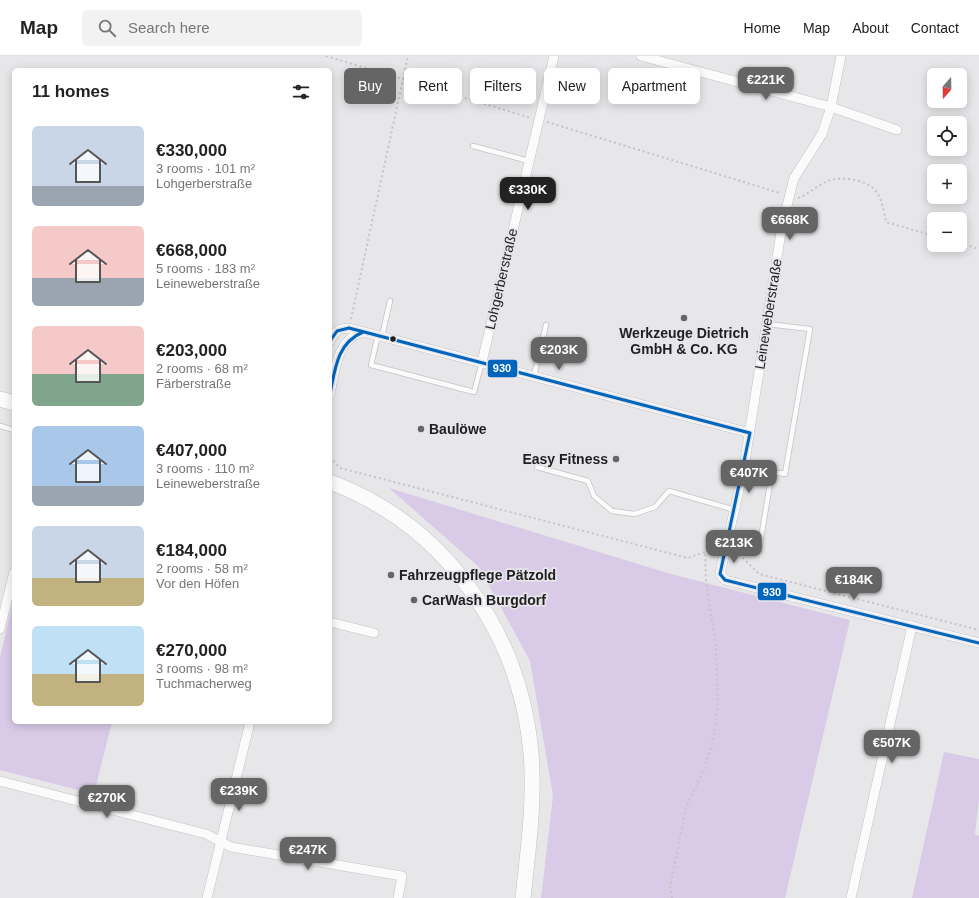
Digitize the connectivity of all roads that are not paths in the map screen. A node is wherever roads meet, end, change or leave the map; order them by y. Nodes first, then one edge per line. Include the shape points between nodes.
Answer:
1 (554, 56) edge
2 (641, 56) edge
3 (841, 56) edge
4 (831, 107) junction
5 (897, 130) dead end
6 (473, 146) dead end
7 (529, 161) junction
8 (390, 301) dead end
9 (768, 324) junction
10 (546, 325) dead end
11 (364, 332) junction
12 (380, 336) junction
13 (332, 337) edge
14 (482, 362) junction
15 (534, 376) junction
16 (332, 386) edge
17 (0, 399) edge
18 (12, 402) edge
19 (0, 426) edge
20 (12, 429) edge
21 (750, 433) junction
22 (537, 467) dead end
23 (744, 467) junction
24 (772, 472) junction
25 (332, 483) edge
26 (735, 510) junction
27 (759, 550) dead end
28 (12, 580) edge
29 (332, 622) edge
30 (912, 626) junction
31 (0, 629) edge
32 (374, 633) dead end
33 (979, 643) edge
34 (250, 724) edge
35 (0, 781) edge
36 (221, 842) junction
37 (207, 898) edge
38 (398, 898) edge
39 (523, 898) edge
40 (851, 898) edge

1 - 7 street, Lohgerberstraße
2 - 4 street
3 - 4 street, Leineweberstraße
4 - 5 street
4 - 9 street, Leineweberstraße via 822,134 794,178 781,230
6 - 7 lane
7 - 14 street, Lohgerberstraße
8 - 12 lane
9 - 21 street, Leineweberstraße
9 - 24 lane via 810,329 785,474
10 - 15 lane
11 - 12 street
11 - 13 street via 342,328
11 - 16 street via 349,338 341,351
12 - 14 street
12 - 14 lane via 371,365 474,392
14 - 15 street
15 - 21 street
17 - 18 main road
19 - 20 lane
21 - 23 street, Leineweberstraße
22 - 26 lane via 588,480 594,496 612,511 634,514 655,507 669,491
23 - 24 lane
23 - 26 street, Leineweberstraße
24 - 27 lane
25 - 39 main road via 388,509 424,537 466,583 498,635 520,693 531,754 531,815
26 - 30 street, Leineweberstraße via 720,574 725,580
28 - 31 street
29 - 32 street
30 - 33 street
30 - 40 street
34 - 36 street
35 - 36 street via 206,834
36 - 37 street
36 - 38 street via 231,847 402,876

